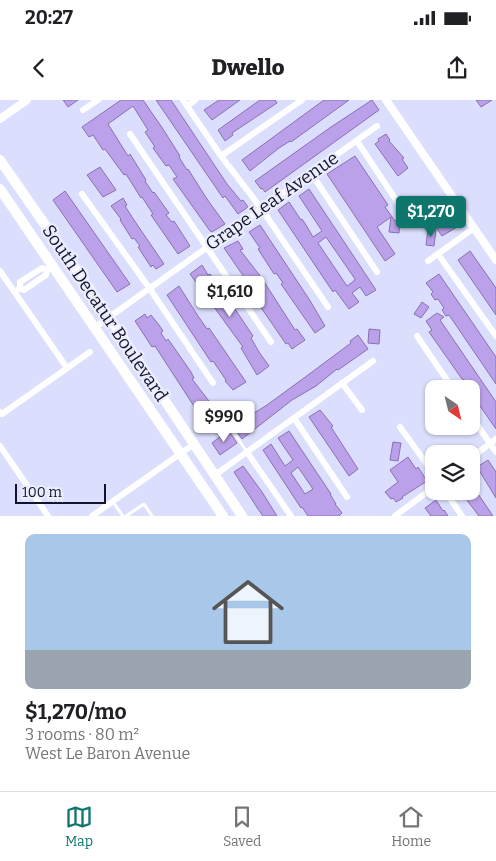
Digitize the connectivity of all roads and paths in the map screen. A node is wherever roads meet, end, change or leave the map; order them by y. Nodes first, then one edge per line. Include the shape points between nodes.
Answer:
1 (27, 100) edge
2 (98, 100) edge
3 (195, 100) edge
4 (302, 100) edge
5 (386, 100) edge
6 (185, 103) edge
7 (83, 110) dead end
8 (0, 119) edge
9 (377, 126) dead end
10 (130, 134) dead end
11 (357, 141) junction
12 (222, 156) junction
13 (0, 160) edge
14 (311, 173) junction
15 (0, 189) edge
16 (82, 194) dead end
17 (398, 203) dead end
18 (261, 208) junction
19 (474, 228) junction
20 (206, 247) junction
21 (438, 254) junction
22 (66, 256) junction
23 (496, 260) edge
24 (428, 261) dead end
25 (50, 268) junction
26 (0, 271) edge
27 (377, 272) dead end
28 (150, 289) junction
29 (17, 290) junction
30 (328, 307) dead end
31 (109, 318) junction
32 (94, 328) junction
33 (417, 336) dead end
34 (496, 336) edge
35 (270, 342) dead end
36 (90, 352) dead end
37 (373, 362) dead end
38 (67, 368) junction
39 (447, 380) edge
40 (213, 383) dead end
41 (342, 383) junction
42 (362, 410) dead end
43 (0, 412) edge
44 (294, 418) junction
45 (230, 426) dead end
46 (480, 426) edge
47 (400, 428) dead end
48 (493, 441) edge
49 (194, 444) junction
50 (0, 446) edge
51 (480, 451) edge
52 (246, 452) junction
53 (496, 452) edge
54 (180, 453) junction
55 (425, 462) edge
56 (215, 475) junction
57 (425, 494) edge
58 (347, 496) dead end
59 (210, 497) junction
60 (451, 500) edge
61 (113, 501) junction
62 (48, 516) edge
63 (92, 516) edge
64 (125, 516) edge
65 (152, 516) edge
66 (223, 516) edge
67 (230, 516) edge
68 (242, 516) edge
69 (291, 516) edge
70 (395, 516) edge
71 (462, 516) edge

1 - 8 street
2 - 7 street
3 - 6 street
4 - 12 street
5 - 19 street
6 - 12 street
9 - 11 street, Grape Leaf Avenue
10 - 20 street
11 - 14 street, Grape Leaf Avenue
11 - 17 street
12 - 18 street
13 - 22 main road, South Decatur Boulevard
14 - 18 street, Grape Leaf Avenue
14 - 27 street
15 - 25 main road, South Decatur Boulevard
16 - 28 street
18 - 20 street, Grape Leaf Avenue
18 - 30 street
19 - 21 street
19 - 23 street
20 - 28 street, Grape Leaf Avenue
20 - 35 street
21 - 24 street
21 - 34 street
22 - 25 main road
22 - 31 main road, South Decatur Boulevard
25 - 29 street via 42,268 20,282
25 - 32 main road, South Decatur Boulevard
26 - 29 street
28 - 31 street, Grape Leaf Avenue
28 - 40 street
29 - 38 street
31 - 32 street, Grape Leaf Avenue
31 - 49 main road, South Decatur Boulevard
32 - 54 main road, South Decatur Boulevard
33 - 39 street
36 - 38 street
37 - 41 street
38 - 43 street via 2,414
41 - 42 street
41 - 44 street
44 - 52 street
44 - 58 street
45 - 52 lane
46 - 48 street
47 - 55 street
48 - 51 street
48 - 53 street
49 - 54 street
49 - 56 main road, South Decatur Boulevard
50 - 62 street
52 - 56 street
52 - 69 street
54 - 59 main road, South Decatur Boulevard
54 - 61 street
56 - 68 main road, South Decatur Boulevard
57 - 70 street
59 - 66 main road, South Decatur Boulevard
59 - 67 main road
60 - 71 street
61 - 63 street
61 - 64 lane
64 - 65 lane via 144,504

